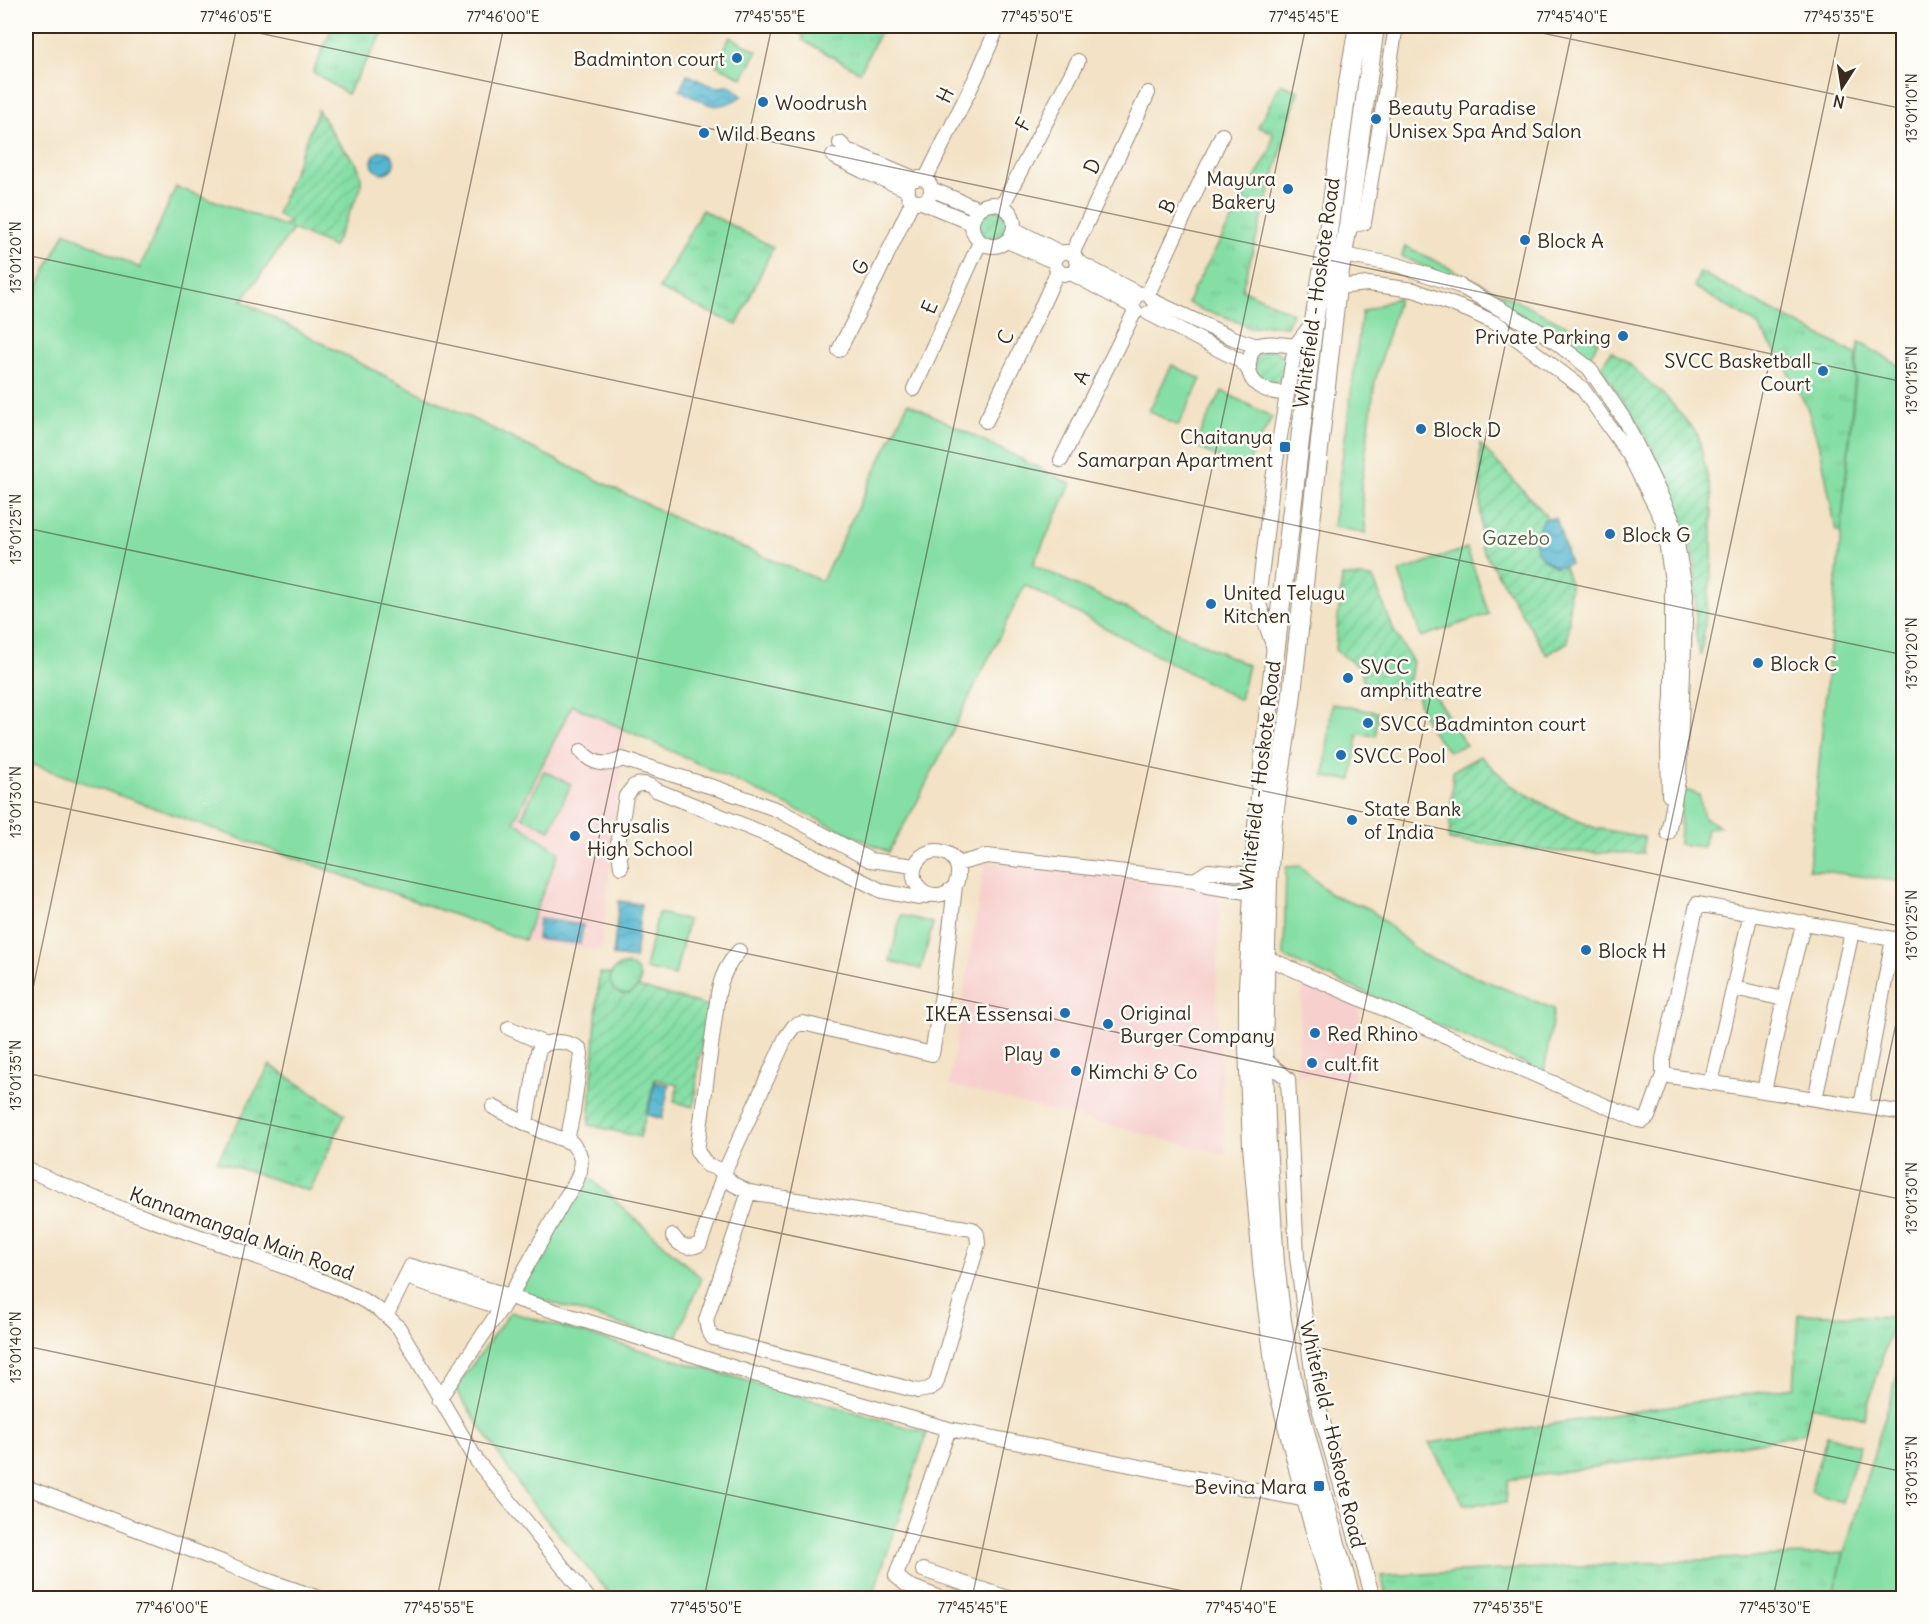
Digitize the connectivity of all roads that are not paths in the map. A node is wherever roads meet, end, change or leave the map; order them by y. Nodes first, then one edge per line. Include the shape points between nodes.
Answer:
1 (998, 26) edge
2 (1358, 26) edge
3 (1375, 26) edge
4 (1396, 26) edge
5 (1078, 61) dead end
6 (1148, 93) dead end
7 (1222, 135) dead end
8 (836, 150) dead end
9 (919, 190) junction
10 (1002, 206) junction
11 (979, 209) junction
12 (972, 222) junction
13 (1348, 226) junction
14 (1010, 235) junction
15 (980, 242) junction
16 (1343, 255) junction
17 (1066, 262) junction
18 (1337, 287) junction
19 (1143, 303) junction
20 (1314, 321) junction
21 (1257, 346) junction
22 (1295, 346) junction
23 (839, 350) dead end
24 (1248, 371) junction
25 (914, 388) dead end
26 (1287, 393) junction
27 (986, 420) dead end
28 (1061, 460) dead end
29 (1276, 653) junction
30 (1270, 697) junction
31 (1291, 702) junction
32 (581, 751) dead end
33 (884, 862) junction
34 (957, 864) junction
35 (915, 866) junction
36 (621, 867) dead end
37 (1253, 884) junction
38 (955, 886) junction
39 (878, 889) junction
40 (929, 895) junction
41 (1751, 913) junction
42 (1804, 922) junction
43 (1852, 932) junction
44 (1898, 938) edge
45 (739, 951) dead end
46 (1258, 956) junction
47 (1734, 988) junction
48 (1784, 999) junction
49 (510, 1028) dead end
50 (545, 1044) junction
51 (1263, 1058) junction
52 (1663, 1075) junction
53 (1711, 1083) junction
54 (1764, 1091) junction
55 (1815, 1099) junction
56 (1861, 1106) junction
57 (493, 1107) dead end
58 (1904, 1113) edge
59 (526, 1123) junction
60 (567, 1141) junction
61 (26, 1169) edge
62 (724, 1173) junction
63 (749, 1192) junction
64 (673, 1236) dead end
65 (1298, 1262) junction
66 (1275, 1263) junction
67 (508, 1298) junction
68 (387, 1314) junction
69 (440, 1399) junction
70 (949, 1429) junction
71 (26, 1487) edge
72 (1306, 1500) junction
73 (923, 1570) dead end
74 (319, 1599) edge
75 (588, 1599) edge
76 (940, 1599) edge
77 (1008, 1599) edge
78 (1335, 1599) edge
79 (1351, 1599) edge
80 (1373, 1599) edge

1 - 9 street, H
2 - 20 main road, Whitefield - Hoskote Road
3 - 13 main road, Whitefield - Hoskote Road
4 - 13 street via 1364,223
5 - 10 street, F
6 - 17 street, D
7 - 19 street, B
8 - 9 street via 863,171
9 - 11 street
9 - 12 street
9 - 23 street, G
10 - 11 street via 990,204
10 - 14 street via 1012,216
11 - 12 street
12 - 15 street via 973,233
13 - 16 main road, Whitefield - Hoskote Road
14 - 15 street via 1001,245
14 - 17 street
15 - 25 street, E
16 - 18 main road, Whitefield - Hoskote Road
16 - 18 street via 1398,265 1460,286 1546,335 1589,368 1624,419 1673,521 1686,594 1679,775 1668,833 1672,581 1663,522 1630,456 1582,388 1499,325 1414,290 1368,284
17 - 19 street
17 - 27 street, C
18 - 31 main road, Whitefield - Hoskote Road
19 - 21 street
19 - 24 street via 1239,360
19 - 28 street, A
20 - 22 street
20 - 29 main road, Whitefield - Hoskote Road
21 - 22 street
21 - 24 street via 1252,351
22 - 26 street
24 - 26 street via 1258,387
26 - 29 street via 1258,601
29 - 30 main road, Whitefield - Hoskote Road
30 - 31 main road
30 - 37 main road, Whitefield - Hoskote Road
31 - 46 main road, Whitefield - Hoskote Road
32 - 33 street via 595,762 609,764 622,759 778,810 870,860
33 - 35 street
33 - 39 street
34 - 35 street via 939,851 924,855
34 - 37 street via 987,856 1196,880 1207,886
34 - 38 street
35 - 40 street via 915,880
36 - 39 street via 618,844 626,796 634,786 643,783 785,842
37 - 46 main road, Whitefield - Hoskote Road
38 - 40 street via 943,895
38 - 62 street via 932,1054 803,1023 794,1026
39 - 40 street via 918,898
41 - 42 street
41 - 47 street
41 - 52 street via 1697,904 1663,1059
42 - 43 street
42 - 48 street
43 - 44 street
43 - 55 street
44 - 56 street
45 - 62 street via 729,962 719,986 697,1151 707,1165
46 - 51 main road, Whitefield - Hoskote Road
46 - 52 street via 1638,1120 1648,1118
46 - 72 main road, Whitefield - Hoskote Road via 1248,1046 1263,1275 1277,1385
47 - 48 street
47 - 53 street
48 - 54 street
49 - 50 street
50 - 59 street via 538,1052
50 - 60 street via 552,1042 580,1050
51 - 65 street via 1288,1079
51 - 66 main road, Whitefield - Hoskote Road
52 - 53 street
53 - 54 street
54 - 55 street
55 - 56 street
56 - 58 street
57 - 59 street
59 - 60 street
60 - 67 street via 579,1153 579,1177
61 - 68 street, Kannamangala Main Road via 124,1210 286,1267
62 - 63 street via 733,1184
62 - 64 street via 700,1244 684,1246
63 - 63 street via 706,1320 713,1338 918,1392 936,1384 978,1244 977,1234 972,1229
65 - 66 street
65 - 80 street via 1315,1394
66 - 79 main road, Whitefield - Hoskote Road via 1293,1383
67 - 68 street via 413,1266
67 - 69 street
67 - 70 street
68 - 69 street, Kannamangala Main Road
69 - 75 street, Kannamangala Main Road via 477,1461
70 - 72 street
70 - 76 street via 896,1576
71 - 74 street
72 - 78 main road, Whitefield - Hoskote Road
73 - 77 street

